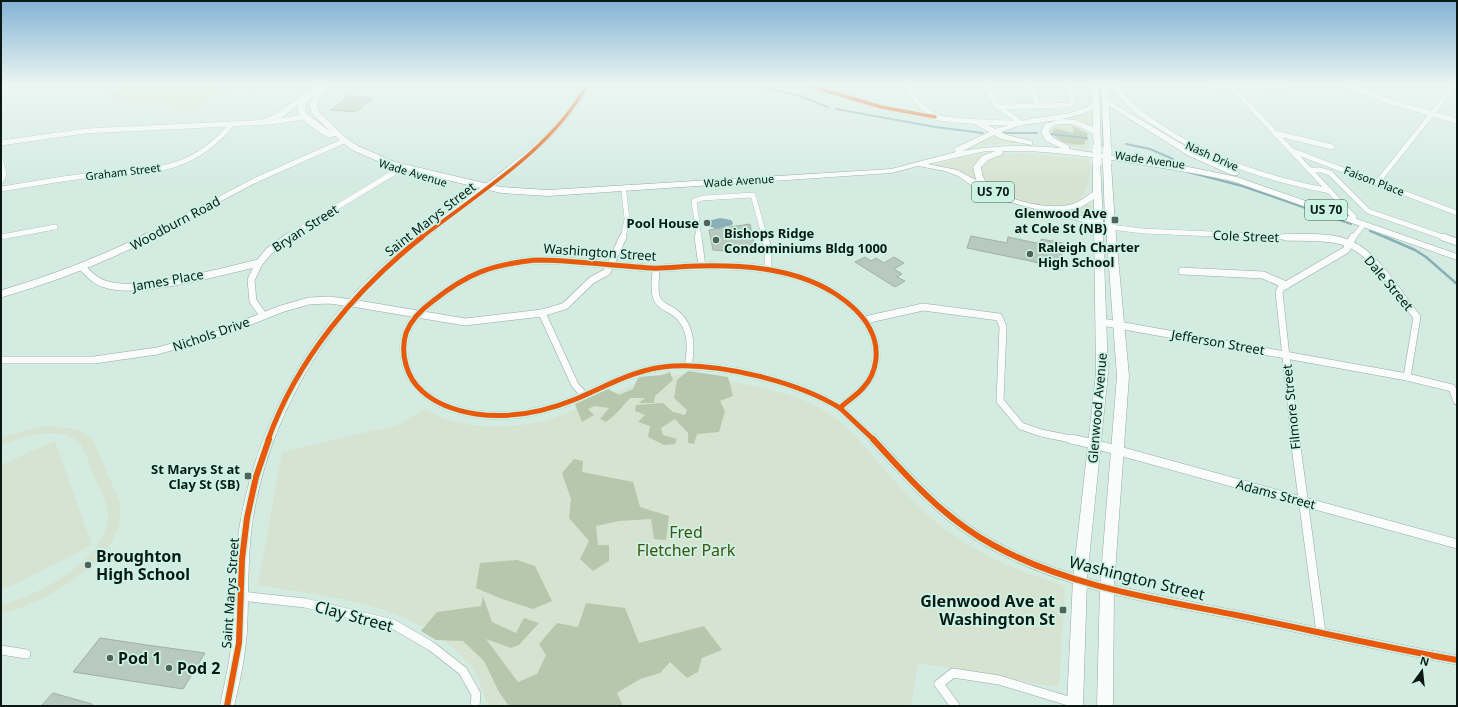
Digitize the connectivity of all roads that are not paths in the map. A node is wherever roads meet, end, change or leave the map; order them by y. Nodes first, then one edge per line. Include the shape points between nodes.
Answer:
1 (272, 118) edge
2 (295, 118) edge
3 (306, 118) edge
4 (315, 118) edge
5 (321, 118) edge
6 (566, 118) edge
7 (943, 118) edge
8 (1013, 118) edge
9 (1048, 118) edge
10 (1096, 118) edge
11 (1106, 118) edge
12 (1133, 118) edge
13 (1147, 118) edge
14 (1261, 118) edge
15 (1429, 118) edge
16 (1446, 118) edge
17 (1066, 121) junction
18 (1457, 121) edge
19 (260, 122) junction
20 (977, 122) junction
21 (1021, 123) junction
22 (232, 124) junction
23 (328, 126) junction
24 (994, 133) junction
25 (1097, 133) junction
26 (1275, 133) junction
27 (342, 142) junction
28 (1, 144) edge
29 (1042, 146) junction
30 (1332, 146) dead end
31 (1031, 148) junction
32 (1067, 148) junction
33 (958, 150) junction
34 (1291, 150) junction
35 (1, 162) edge
36 (916, 166) junction
37 (401, 168) junction
38 (1309, 170) junction
39 (832, 174) junction
40 (1, 181) edge
41 (1254, 181) junction
42 (1377, 183) junction
43 (646, 188) junction
44 (1, 190) edge
45 (485, 191) junction
46 (1330, 191) junction
47 (624, 192) junction
48 (1097, 193) junction
49 (1039, 208) junction
50 (1457, 214) edge
51 (1354, 216) junction
52 (1364, 224) junction
53 (1099, 225) junction
54 (55, 227) dead end
55 (1110, 228) junction
56 (1, 238) edge
57 (1457, 242) edge
58 (1348, 244) junction
59 (1457, 253) edge
60 (1457, 257) edge
61 (259, 263) junction
62 (612, 263) junction
63 (702, 266) junction
64 (83, 268) junction
65 (656, 268) junction
66 (768, 269) junction
67 (1182, 271) dead end
68 (1286, 285) junction
69 (1, 294) edge
70 (352, 303) junction
71 (542, 313) junction
72 (417, 314) junction
73 (263, 316) junction
74 (865, 320) junction
75 (1102, 322) junction
76 (1120, 325) junction
77 (1285, 354) junction
78 (1, 360) edge
79 (688, 366) junction
80 (1407, 377) junction
81 (584, 395) junction
82 (1457, 401) edge
83 (840, 408) junction
84 (1094, 444) junction
85 (1117, 451) junction
86 (1302, 501) junction
87 (1457, 544) edge
88 (1080, 579) junction
89 (1107, 587) junction
90 (241, 596) junction
91 (1321, 633) junction
92 (1, 650) edge
93 (26, 654) dead end
94 (1457, 660) edge
95 (1075, 705) edge
96 (227, 706) edge
97 (475, 706) edge
98 (955, 706) edge
99 (1105, 706) edge

1 - 19 main road
2 - 19 street
3 - 27 main road, Wade Avenue
4 - 23 main road
5 - 23 main road, Wade Avenue
6 - 45 main road, Saint Marys Street via 535,150
7 - 20 street
8 - 21 street
9 - 21 main road
10 - 25 main road, Glenwood Avenue
11 - 55 main road, Glenwood Avenue, bridge
12 - 41 main road, US 70 via 1192,154
13 - 46 street, Nash Drive via 1165,132 1205,154 1268,178
14 - 26 street
15 - 42 street
16 - 18 street
17 - 21 main road
17 - 25 main road via 1080,124
17 - 32 main road via 1051,124 1045,132 1049,139
19 - 22 street
20 - 21 street
20 - 24 main road
21 - 24 main road
22 - 28 street via 85,131
22 - 44 street, Graham Street via 209,149 165,167
23 - 27 main road, Wade Avenue
24 - 29 main road
24 - 33 main road
25 - 48 main road, Glenwood Avenue, bridge
26 - 30 street
26 - 34 street
27 - 37 main road, Wade Avenue via 363,156
27 - 64 street, Woodburn Road via 257,180 141,241
29 - 32 main road, Wade Avenue
29 - 33 main road, Wade Avenue via 1003,145
31 - 36 main road, Wade Avenue via 974,151
31 - 49 main road, US 70 via 989,156 978,164 977,173 984,185 999,196
31 - 52 main road, Wade Avenue / US 70 via 1083,153 1214,174 1259,186
32 - 41 main road, Wade Avenue via 1201,168
33 - 39 main road, Wade Avenue via 896,166
34 - 38 street
34 - 42 street, Faison Place
35 - 40 street via 4,174
36 - 39 main road, Wade Avenue via 875,172
36 - 53 main road via 954,171 968,177 987,193 1004,202
37 - 45 main road, Wade Avenue
37 - 61 street, Bryan Street via 288,237 269,251
38 - 46 street
38 - 57 street via 1330,173 1368,211
39 - 43 main road, Wade Avenue
41 - 51 main road, Wade Avenue / US 70
42 - 50 street, Faison Place
43 - 45 main road, Wade Avenue via 536,193
43 - 47 main road, Wade Avenue
45 - 47 main road, Wade Avenue via 505,198 528,199
45 - 70 main road, Saint Marys Street via 408,248 370,282
46 - 51 street
47 - 62 street via 627,219 622,241
48 - 49 main road, US 70 via 1077,206 1059,209
48 - 53 main road, Glenwood Avenue
49 - 53 main road
51 - 59 main road, Wade Avenue / US 70
52 - 58 street
52 - 60 main road, Wade Avenue / US 70
53 - 55 main road
53 - 75 main road, Glenwood Avenue
54 - 56 street
55 - 58 street, Cole Street via 1125,232 1328,239
55 - 76 main road, Glenwood Avenue
58 - 68 street via 1346,250
58 - 80 street, Dale Street via 1368,258 1417,317
61 - 64 street, James Place via 140,287 96,281
61 - 73 street, Bryan Street via 251,280 251,295
62 - 65 street, Washington Street
62 - 71 street, Nichols Drive via 607,272 592,280 565,306
62 - 72 street, Washington Street via 554,258 505,263 475,273 457,283
63 - 65 street, Washington Street
63 - 66 street, Washington Street
63 - 66 street via 694,201 703,198 753,195 768,249
64 - 69 street, Woodburn Road
65 - 79 street via 655,297 659,303 680,317 688,330 691,346
66 - 74 street, Washington Street via 802,277 826,287 854,308
67 - 68 street via 1263,275
68 - 77 street, Filmore Street via 1279,292
70 - 72 street, Nichols Drive
70 - 73 street, Nichols Drive via 329,300 302,302
70 - 90 main road, Saint Marys Street via 307,362 275,423 250,504 242,558
71 - 72 street, Nichols Drive via 465,322
71 - 81 street via 575,385
72 - 81 street, Washington Street via 407,329 404,345 405,363 411,381 422,393 438,402 460,411 490,417 516,416 547,410
73 - 78 street, Nichols Drive via 187,344 124,357 94,360
74 - 83 street, Washington Street via 874,336 876,363 866,386
74 - 84 street, Adams Street via 923,306 998,317 1003,327 1000,401 1021,426 1041,433
75 - 76 street, Jefferson Street
75 - 84 main road, Glenwood Avenue via 1102,373
76 - 77 street, Jefferson Street
76 - 85 main road, Glenwood Avenue via 1123,376
77 - 80 street, Jefferson Street
77 - 86 street, Filmore Street
79 - 81 street, Washington Street via 656,368
79 - 83 street, Washington Street via 770,380 814,395
80 - 82 street, Jefferson Street via 1452,388
83 - 88 street, Washington Street via 941,510 965,528 1010,554
84 - 85 street, Adams Street
84 - 88 main road, Glenwood Avenue
85 - 86 street, Adams Street
85 - 89 main road, Glenwood Avenue
86 - 87 street, Adams Street
86 - 91 street, Filmore Street
88 - 89 street, Washington Street
88 - 95 main road, Glenwood Avenue
89 - 91 street, Washington Street
89 - 99 main road, Glenwood Avenue
90 - 96 main road, Saint Marys Street via 239,642
90 - 97 street, Clay Street via 305,602 394,624 431,646 463,671 476,694
91 - 94 street, Washington Street
92 - 93 street
95 - 98 street via 1006,682 953,673 939,684

